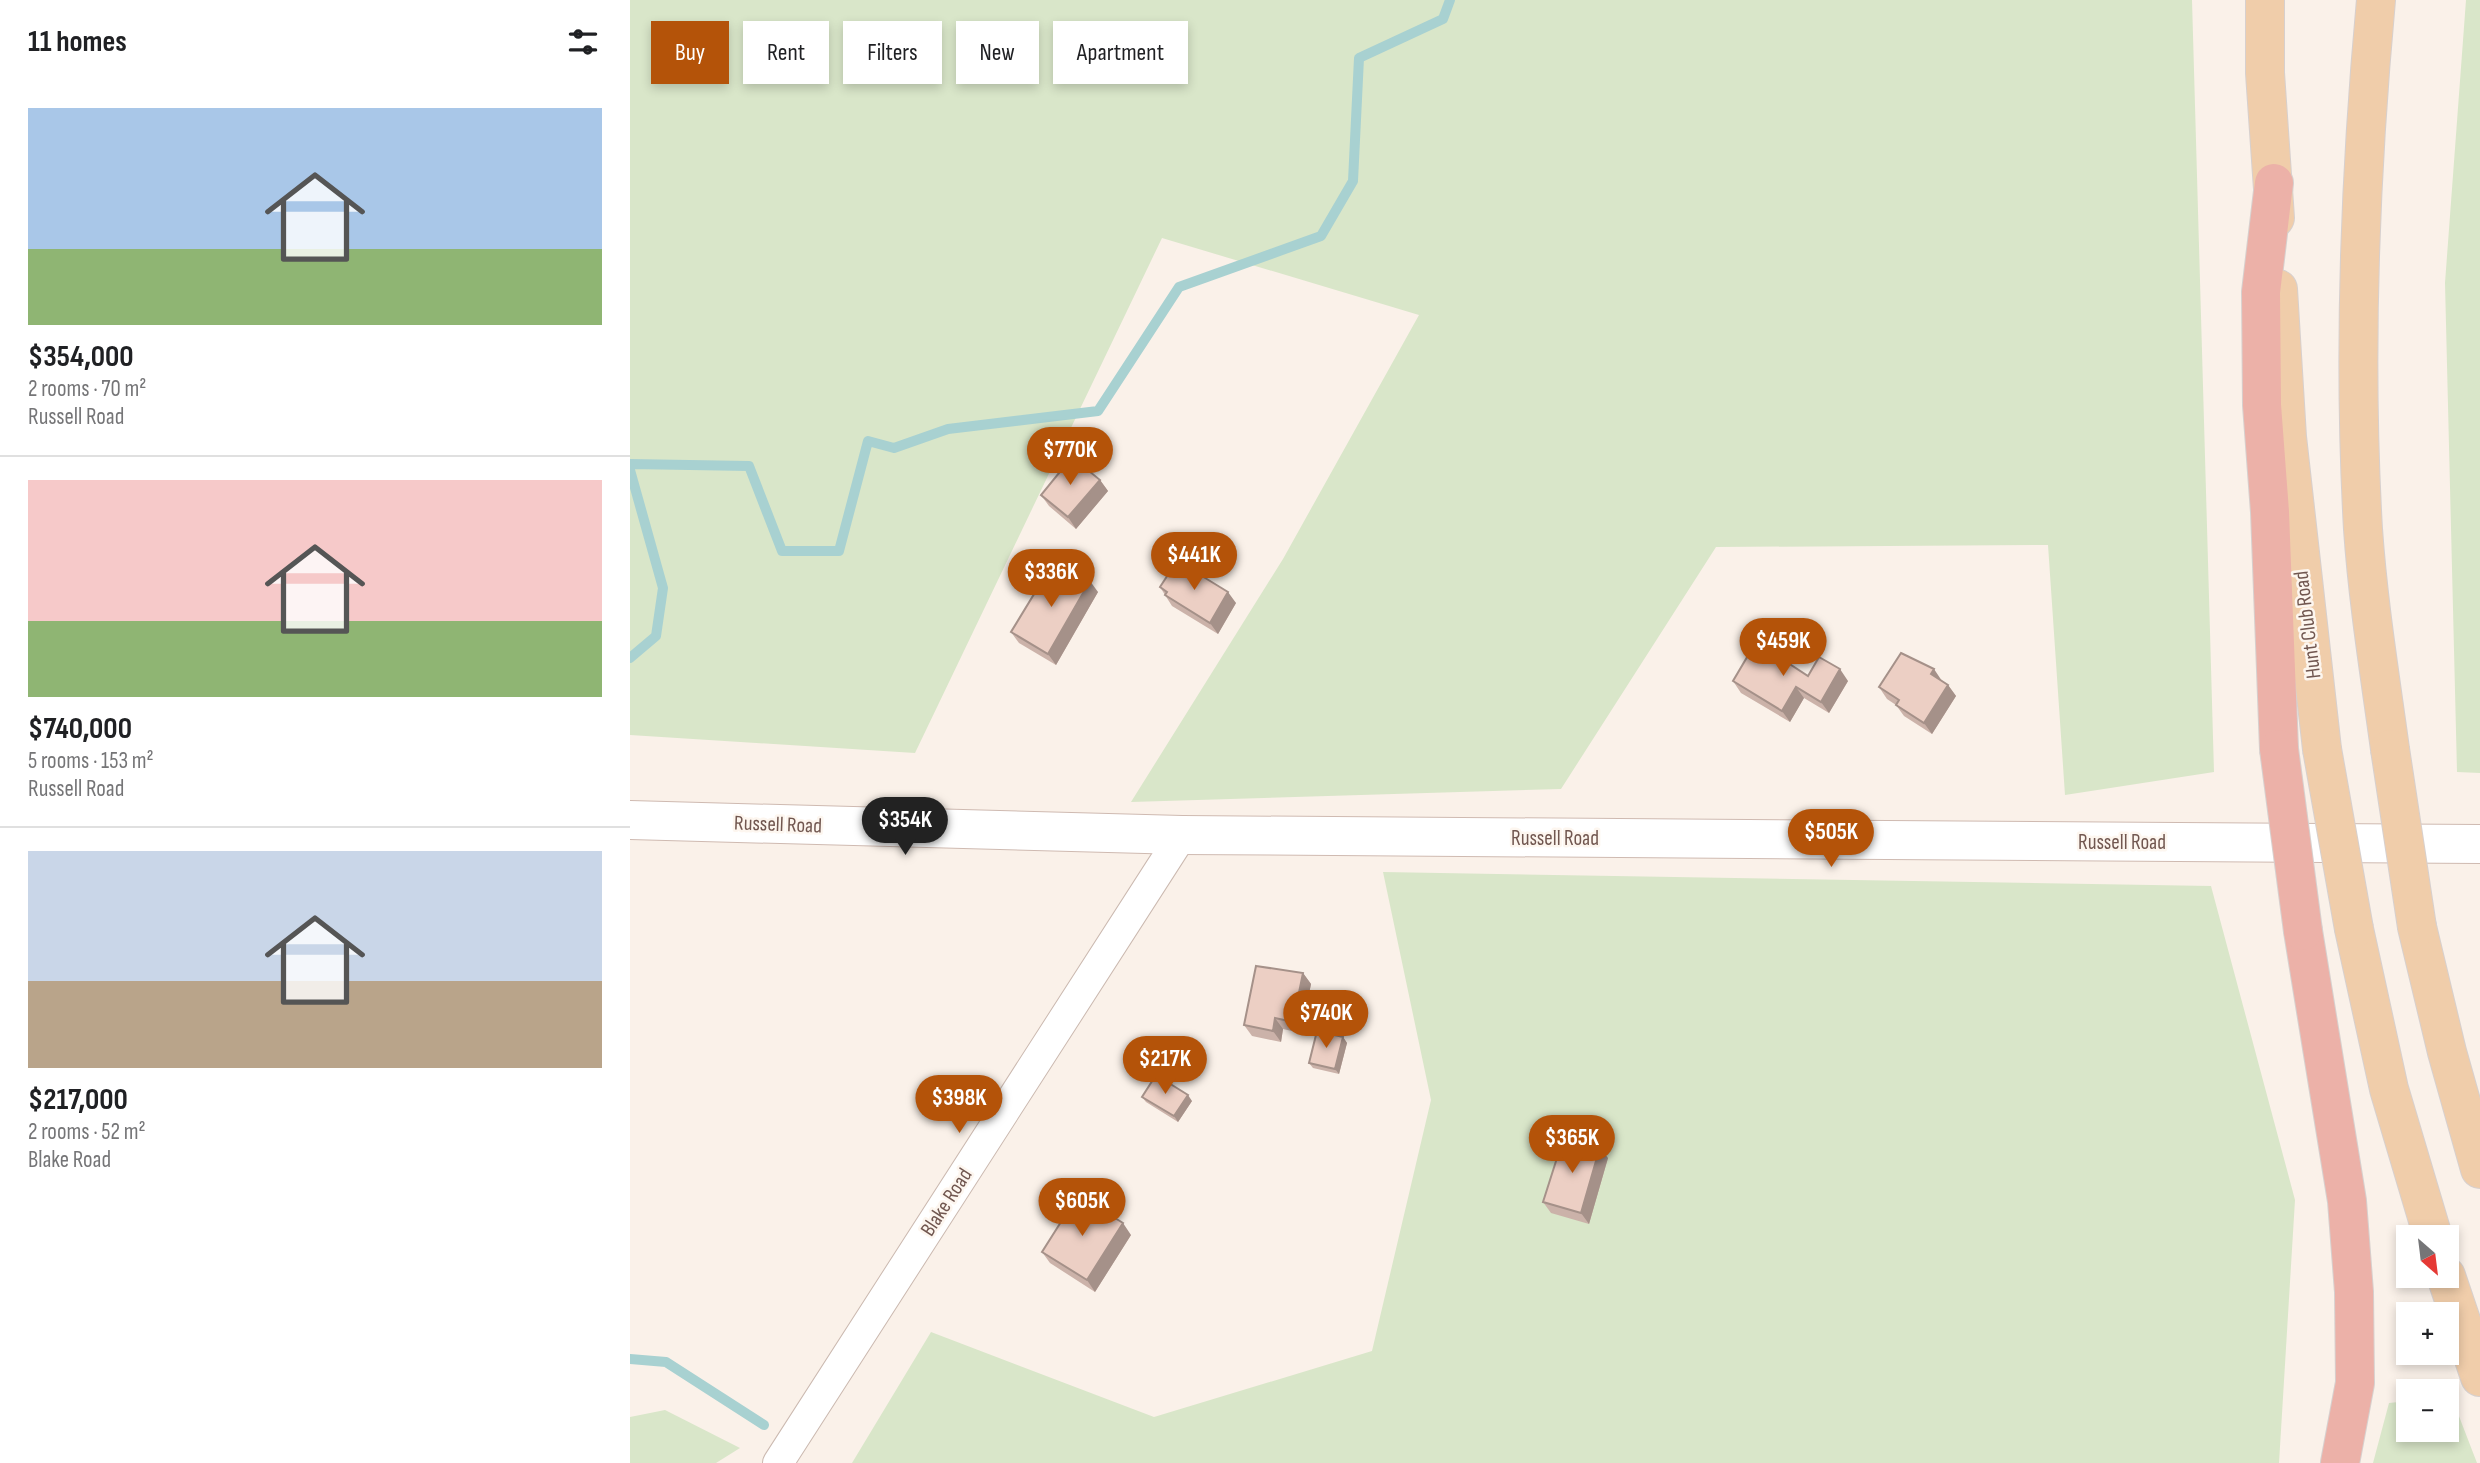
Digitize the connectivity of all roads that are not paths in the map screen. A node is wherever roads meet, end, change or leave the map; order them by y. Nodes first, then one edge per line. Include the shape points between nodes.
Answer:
1 (2265, 0) edge
2 (2376, 0) edge
3 (2274, 183) junction
4 (630, 820) edge
5 (1182, 835) junction
6 (2480, 844) edge
7 (2480, 1169) edge
8 (2429, 1225) edge
9 (2450, 1288) edge
10 (2480, 1377) edge
11 (778, 1463) edge
12 (2340, 1463) edge

1 - 3 main road, Hunt Club Road via 2265,73
2 - 7 main road, bridge via 2363,201 2359,430 2368,580 2417,927
3 - 8 main road, Hunt Club Road, bridge via 2287,437 2322,749 2354,929 2389,1088
3 - 12 highway, bridge via 2261,317 2279,749 2347,1201 2355,1383
4 - 5 main road, Russell Road
5 - 6 main road, Russell Road
5 - 11 street, Blake Road
9 - 10 main road

